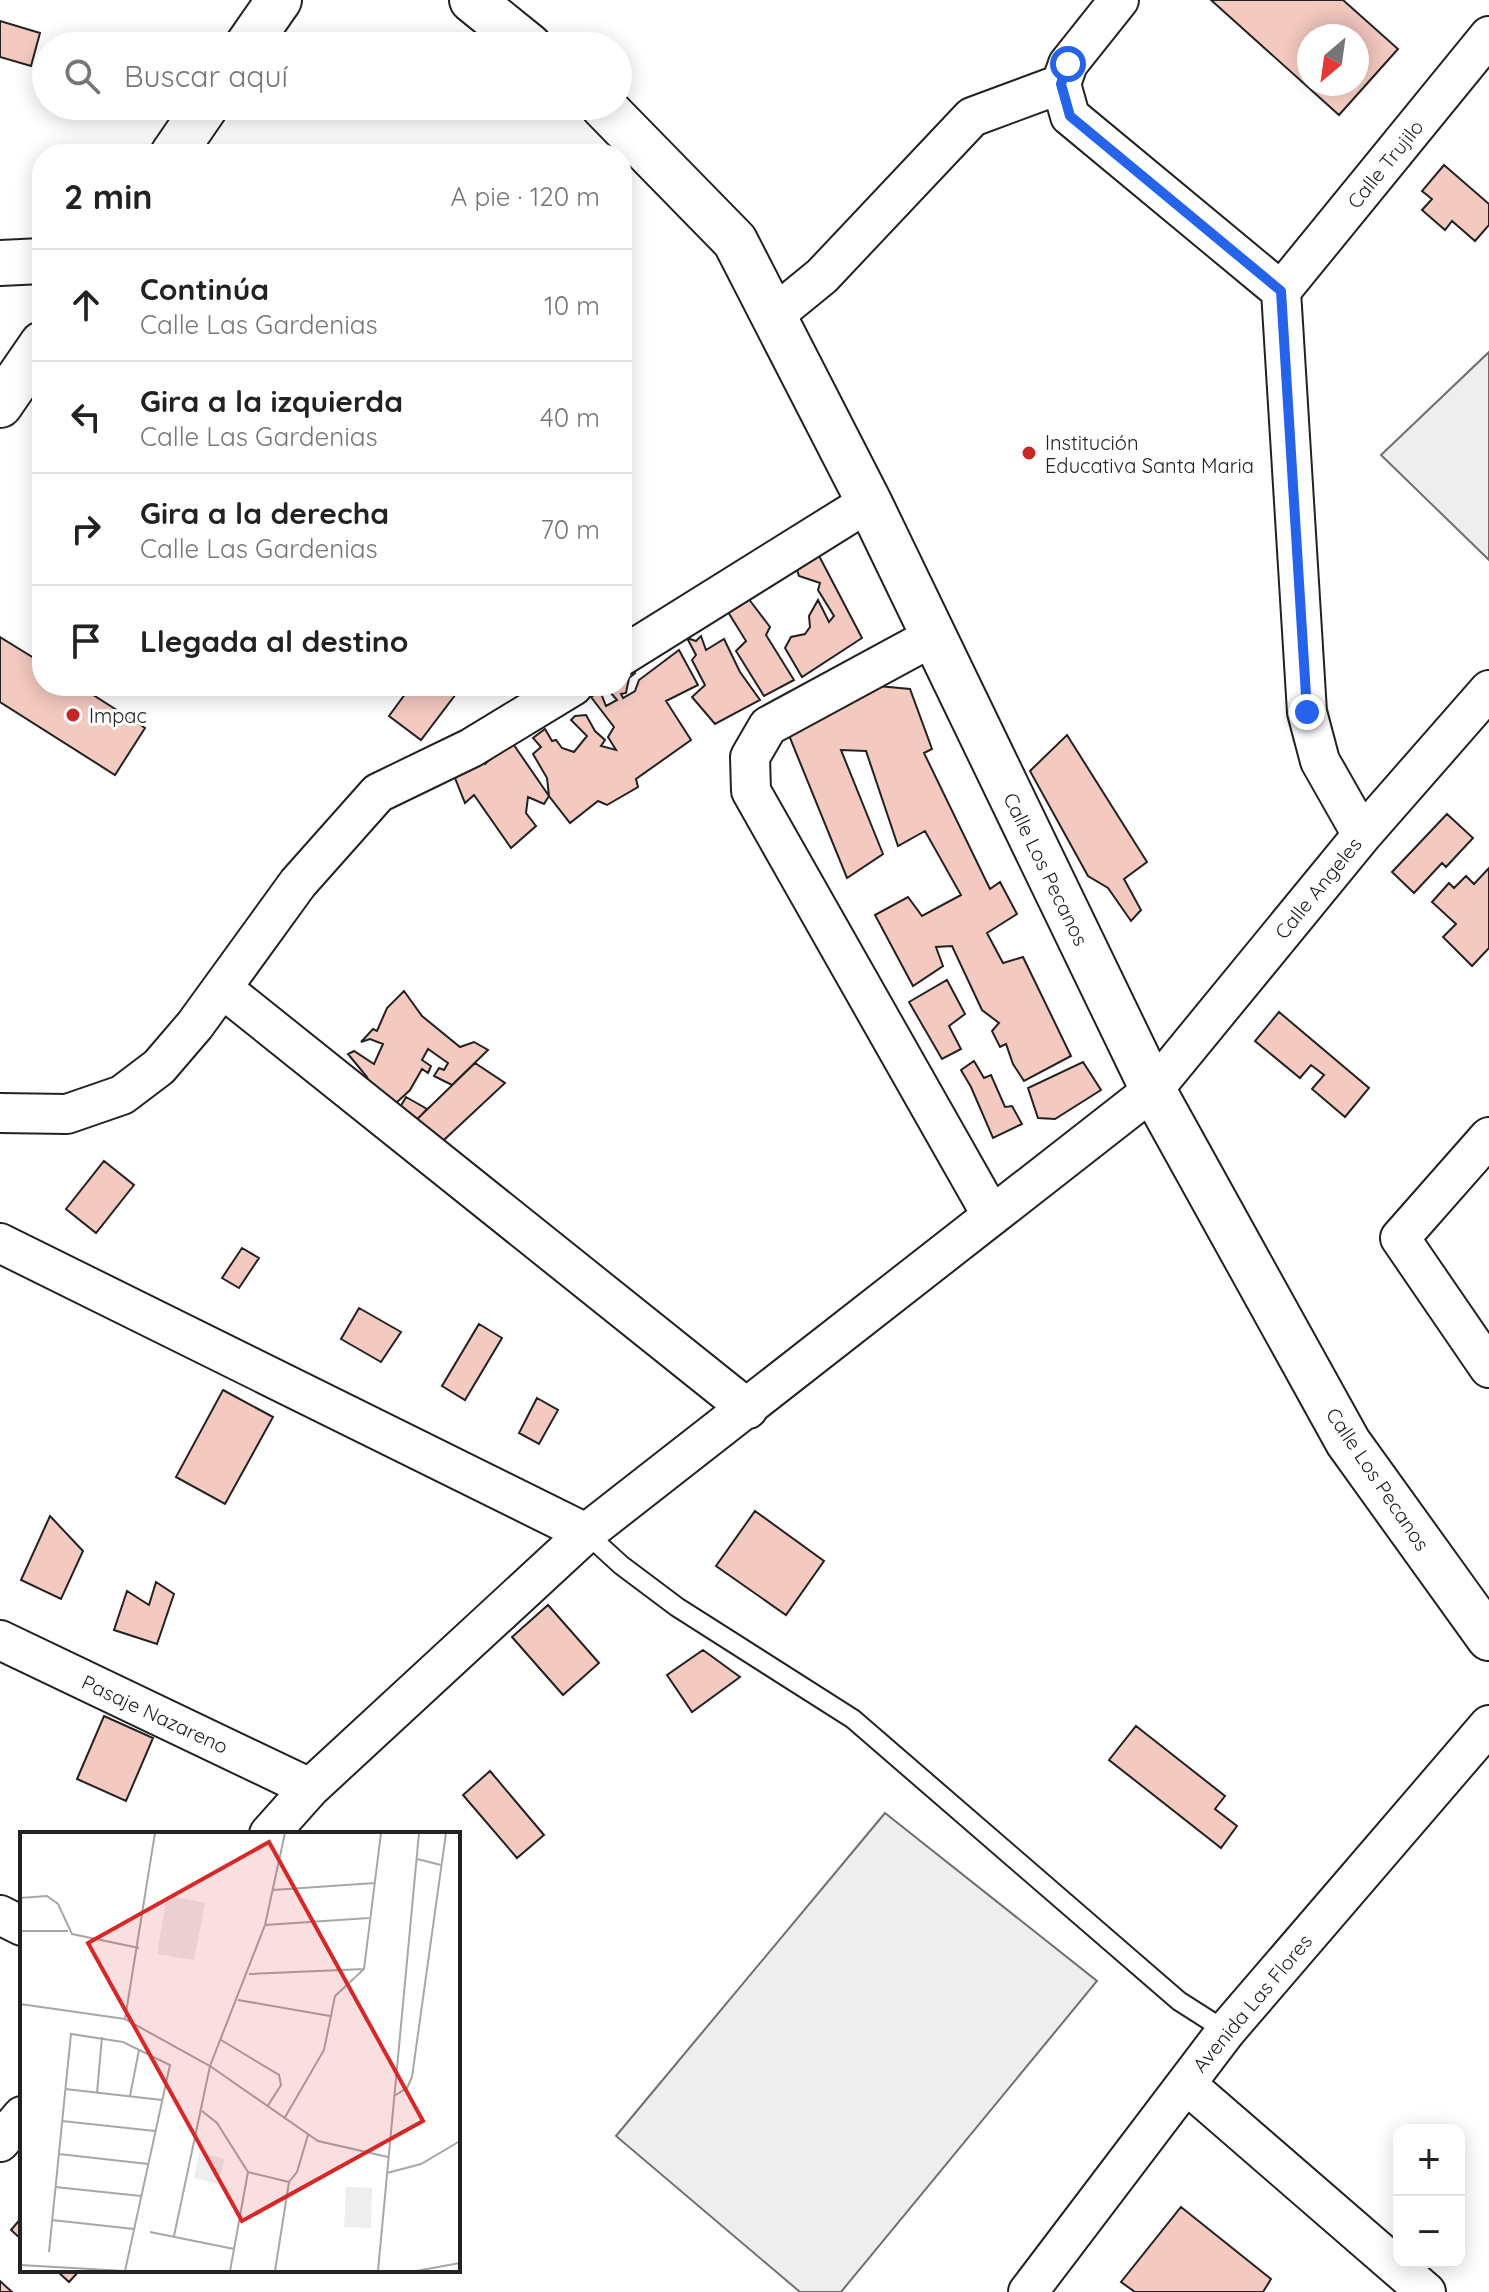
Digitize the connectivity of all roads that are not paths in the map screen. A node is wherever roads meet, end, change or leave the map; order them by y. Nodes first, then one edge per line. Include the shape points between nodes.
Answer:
1 (279, 0) edge
2 (472, 0) edge
3 (1119, 0) edge
4 (257, 32) edge
5 (512, 32) edge
6 (1489, 36) edge
7 (1061, 84) junction
8 (196, 120) edge
9 (617, 120) edge
10 (180, 144) edge
11 (32, 261) edge
12 (0, 263) edge
13 (1281, 291) junction
14 (773, 316) junction
15 (32, 359) edge
16 (0, 405) edge
17 (869, 502) junction
18 (934, 636) junction
19 (632, 650) edge
20 (1489, 690) edge
21 (557, 696) edge
22 (1362, 835) junction
23 (222, 988) junction
24 (1153, 1090) junction
25 (0, 1113) edge
26 (1489, 1137) edge
27 (992, 1216) junction
28 (0, 1243) edge
29 (1489, 1368) edge
30 (748, 1409) junction
31 (586, 1533) junction
32 (1489, 1638) edge
33 (0, 1640) edge
34 (1489, 1725) edge
35 (310, 1788) junction
36 (271, 1832) edge
37 (0, 1915) edge
38 (20, 1925) edge
39 (1226, 2031) junction
40 (1186, 2084) junction
41 (20, 2118) edge
42 (0, 2142) edge
43 (1028, 2292) edge
44 (1426, 2292) edge

1 - 4 main road
2 - 5 main road
3 - 7 street via 1068,64
6 - 13 street, Calle Trujilo
7 - 13 street via 1070,116
7 - 14 street via 972,117 822,276
8 - 10 main road
9 - 14 main road, Calle Los Pecanos via 735,241
11 - 12 main road
13 - 22 street via 1307,712 1320,761
14 - 17 main road, Calle Los Pecanos
15 - 16 main road
17 - 18 main road, Calle Los Pecanos
17 - 19 street
18 - 24 main road, Calle Los Pecanos
18 - 27 street via 768,726 750,757 751,791
20 - 22 street, Calle Angeles
21 - 23 street via 471,748 378,793 298,883
22 - 24 street, Calle Angeles
23 - 25 street via 159,1067 122,1095 67,1114
23 - 30 street
24 - 27 street, Calle Angeles
24 - 32 main road, Calle Los Pecanos via 1348,1442
26 - 29 street via 1400,1238
27 - 30 street, Calle Angeles
28 - 31 street
30 - 31 street, Calle Angeles
31 - 35 street, Calle Angeles
31 - 39 lane via 677,1607 853,1719 1179,2001
33 - 35 street, Pasaje Nazareno
34 - 39 street, Avenida Las Flores
35 - 36 street, Calle Angeles
37 - 38 street
39 - 40 street, Avenida Las Flores
40 - 43 street, Avenida Las Flores
40 - 44 street
41 - 42 street

